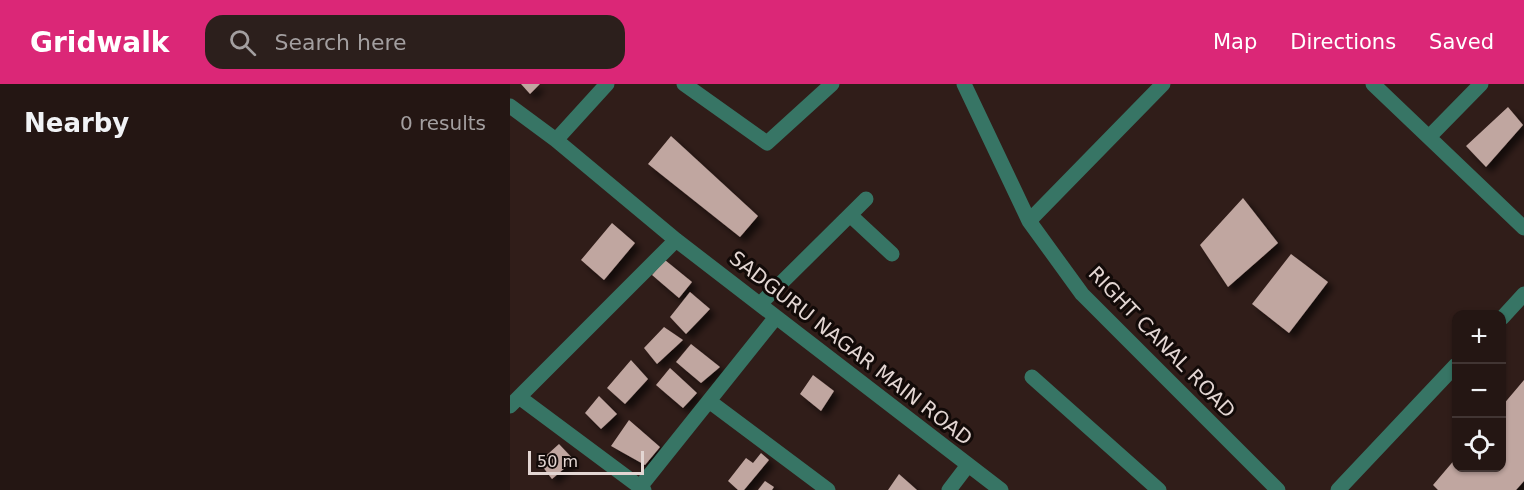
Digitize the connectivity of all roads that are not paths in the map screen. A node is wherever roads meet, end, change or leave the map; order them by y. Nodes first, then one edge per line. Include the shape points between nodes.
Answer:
1 (607, 84) edge
2 (684, 84) edge
3 (832, 84) edge
4 (964, 84) edge
5 (1163, 84) edge
6 (1373, 84) edge
7 (1481, 84) edge
8 (510, 106) edge
9 (1429, 137) junction
10 (556, 140) junction
11 (866, 199) dead end
12 (850, 216) junction
13 (1029, 221) junction
14 (1524, 228) edge
15 (676, 240) junction
16 (892, 254) dead end
17 (1524, 294) edge
18 (760, 304) junction
19 (1506, 314) edge
20 (776, 317) junction
21 (1452, 369) edge
22 (1032, 376) dead end
23 (515, 401) edge
24 (709, 401) junction
25 (968, 465) junction
26 (642, 489) edge
27 (828, 490) edge
28 (949, 490) edge
29 (1001, 490) edge
30 (1159, 490) edge
31 (1278, 490) edge
32 (1338, 490) edge

1 - 10 street
2 - 3 street via 767,143
4 - 13 street, RIGHT CANAL ROAD
5 - 13 street
6 - 9 street
7 - 9 street
8 - 10 street, SADGURU NAGAR MAIN ROAD
9 - 14 street
10 - 15 street, SADGURU NAGAR MAIN ROAD
11 - 12 street
12 - 16 street
12 - 18 street
13 - 31 street, RIGHT CANAL ROAD via 1082,294
15 - 18 street, SADGURU NAGAR MAIN ROAD
15 - 23 street
17 - 19 street
18 - 20 street, SADGURU NAGAR MAIN ROAD
20 - 24 street
20 - 25 street, SADGURU NAGAR MAIN ROAD
21 - 32 street
22 - 30 street
23 - 26 street
24 - 26 street
24 - 27 street
25 - 28 street
25 - 29 street, SADGURU NAGAR MAIN ROAD

